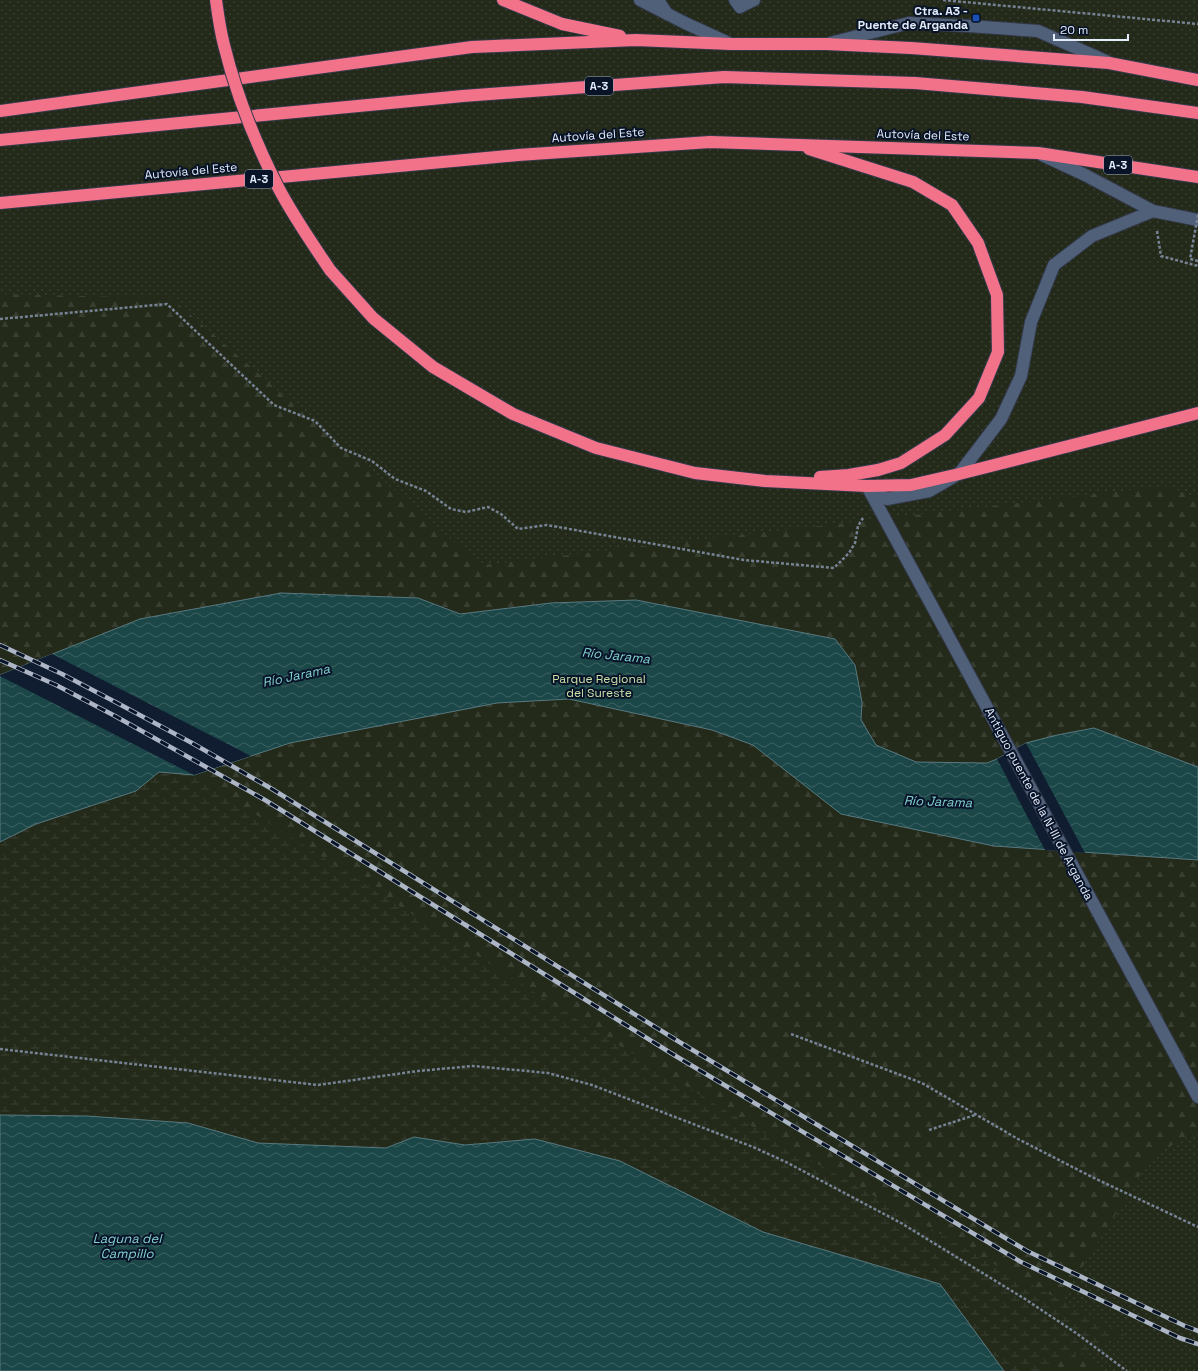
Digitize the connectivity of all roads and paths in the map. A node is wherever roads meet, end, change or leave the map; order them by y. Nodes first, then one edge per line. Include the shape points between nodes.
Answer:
1 (216, 0) edge
2 (503, 0) edge
3 (640, 0) edge
4 (658, 0) edge
5 (735, 0) edge
6 (754, 0) edge
7 (943, 0) edge
8 (667, 14) junction
9 (1198, 24) edge
10 (636, 40) junction
11 (731, 44) junction
12 (826, 44) junction
13 (1109, 63) junction
14 (1198, 80) edge
15 (0, 111) edge
16 (1198, 113) edge
17 (0, 140) edge
18 (795, 144) junction
19 (1038, 153) junction
20 (1198, 177) edge
21 (0, 203) edge
22 (1153, 211) junction
23 (1198, 215) edge
24 (1198, 220) edge
25 (1198, 261) edge
26 (1198, 266) edge
27 (0, 319) edge
28 (1198, 413) edge
29 (959, 474) junction
30 (849, 475) junction
31 (765, 481) junction
32 (867, 486) junction
33 (864, 516) dead end
34 (791, 1034) dead end
35 (0, 1049) edge
36 (1198, 1097) edge
37 (976, 1114) junction
38 (929, 1130) dead end
39 (1198, 1227) edge
40 (1127, 1371) edge

1 - 31 highway, bridge via 236,89 255,139 278,188 330,270 373,318 433,367 513,414 596,448 695,473
2 - 10 highway via 562,24
3 - 8 street
4 - 8 street
5 - 6 street via 740,7
7 - 9 path
8 - 11 street
10 - 11 highway
10 - 15 highway via 472,47
11 - 12 highway
12 - 13 highway
12 - 13 street via 909,23 984,27 1038,31
13 - 14 highway
16 - 17 highway, A-3 via 1082,97 915,83 724,77 463,96
18 - 19 highway, Autovía del Este / A-3
18 - 21 highway, Autovía del Este / A-3 via 710,142 518,155
18 - 30 highway via 913,182 952,205 978,243 997,295 998,352 979,398 945,435 901,462 878,470
19 - 20 highway, Autovía del Este / A-3
19 - 22 street
22 - 24 street
22 - 26 path via 1162,256
22 - 29 street via 1092,236 1054,265 1032,322 1021,376 1001,419
23 - 25 path, bridge via 1190,259
27 - 33 path via 167,304 274,405 315,421 341,448 372,461 396,479 426,491 451,508 466,512 488,507 501,514 518,529 547,525 744,560 834,568 855,543 858,526
28 - 29 highway
29 - 32 highway via 911,485
30 - 31 highway
30 - 32 street
31 - 32 highway
32 - 36 street, Antiguo puente de la N-III de Arganda
34 - 37 path via 922,1083
35 - 40 path via 318,1085 473,1066 548,1073 592,1085 753,1147 901,1223 1019,1295
37 - 38 path
37 - 39 path via 1092,1177

